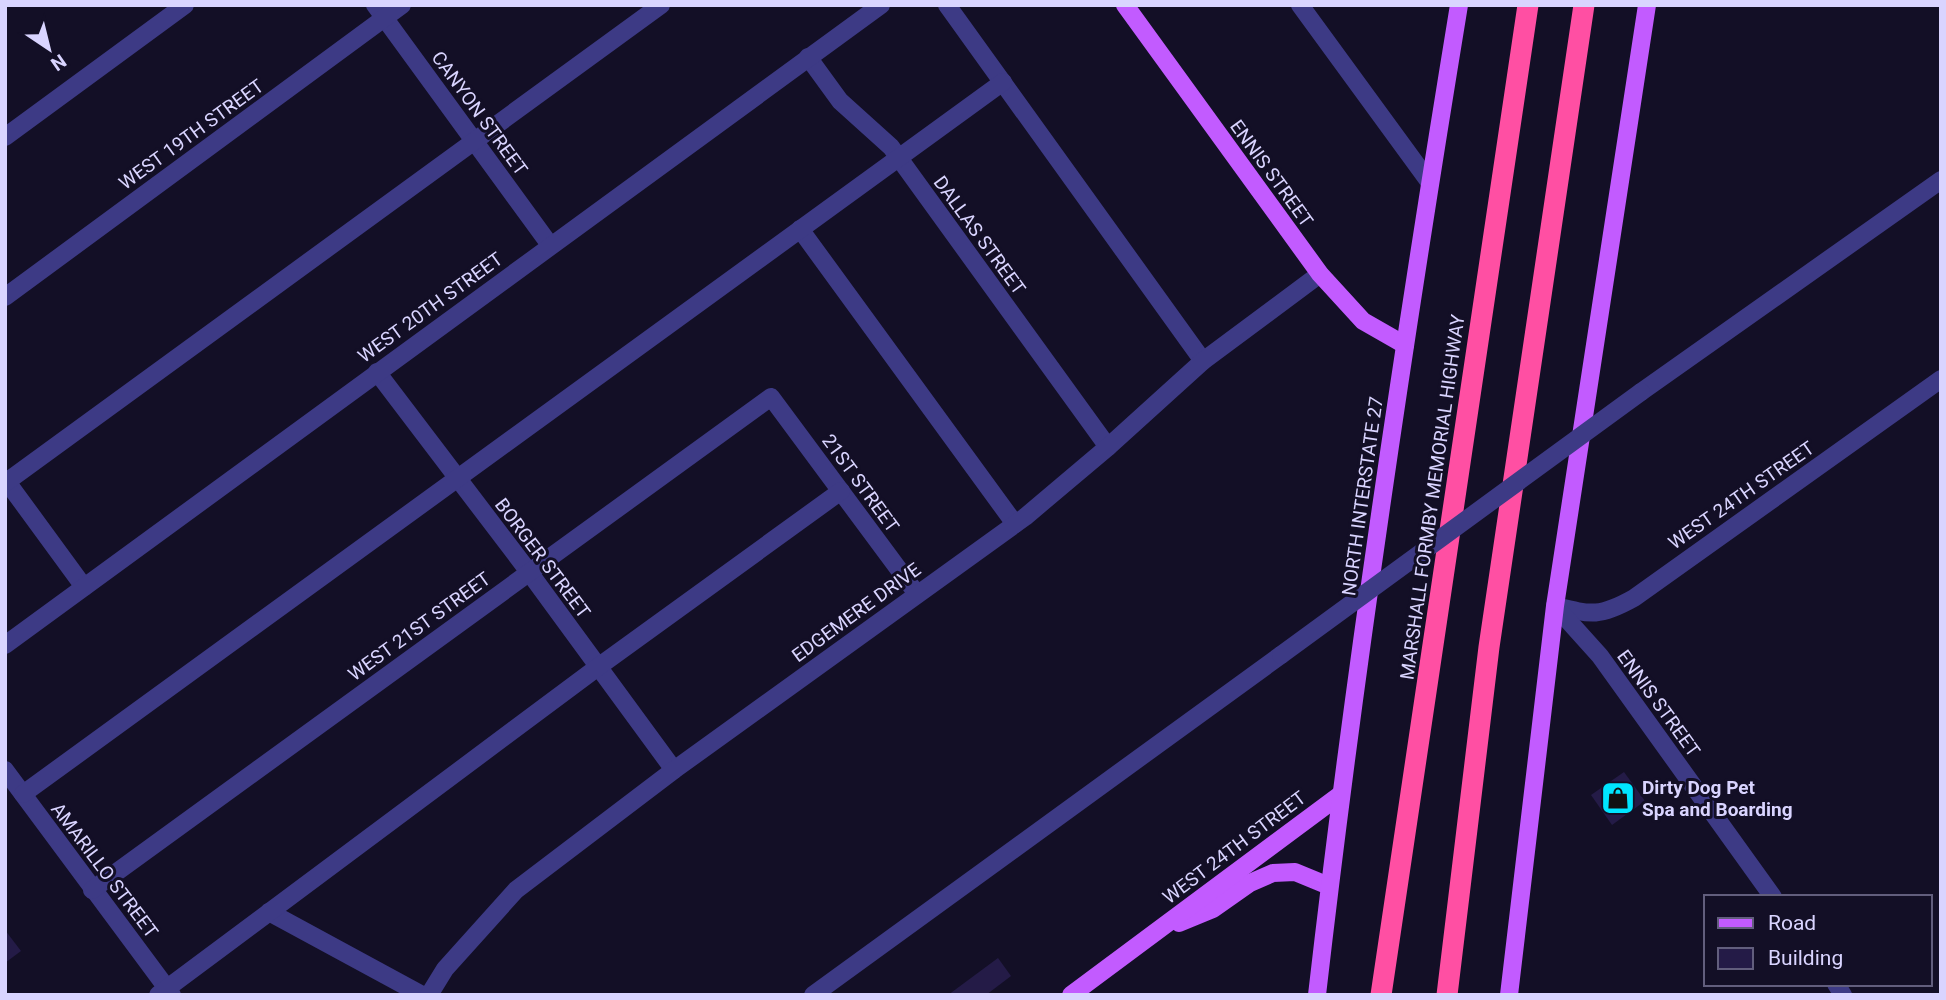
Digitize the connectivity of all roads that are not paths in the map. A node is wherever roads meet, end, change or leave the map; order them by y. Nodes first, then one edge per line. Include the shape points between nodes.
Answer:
1 (185, 5) edge
2 (402, 5) edge
3 (662, 5) edge
4 (881, 5) edge
5 (947, 5) edge
6 (1125, 5) edge
7 (1300, 5) edge
8 (1459, 5) edge
9 (1528, 5) edge
10 (1584, 5) edge
11 (1647, 5) edge
12 (380, 11) edge
13 (808, 57) junction
14 (1003, 82) junction
15 (5, 136) edge
16 (475, 142) junction
17 (898, 158) junction
18 (1941, 180) edge
19 (1430, 183) junction
20 (800, 229) junction
21 (550, 245) junction
22 (1320, 274) junction
23 (5, 297) edge
24 (1405, 345) junction
25 (1203, 361) junction
26 (377, 372) junction
27 (1941, 379) edge
28 (771, 397) joint
29 (1108, 447) junction
30 (457, 479) junction
31 (6, 481) edge
32 (841, 491) junction
33 (1015, 524) junction
34 (529, 572) junction
35 (84, 587) junction
36 (917, 594) junction
37 (1555, 606) junction
38 (5, 645) edge
39 (598, 667) junction
40 (5, 770) edge
41 (674, 770) junction
42 (23, 794) junction
43 (1340, 795) junction
44 (1329, 886) junction
45 (92, 890) junction
46 (1772, 895) edge
47 (269, 912) junction
48 (1153, 933) junction
49 (165, 992) edge
50 (422, 995) edge
51 (429, 995) edge
52 (813, 995) edge
53 (1071, 995) edge
54 (1317, 995) edge
55 (1381, 995) edge
56 (1447, 995) edge
57 (1509, 995) edge

1 - 15 street
2 - 12 street, WEST 19TH STREET
3 - 16 street
4 - 13 street, WEST 20TH STREET
5 - 14 street
6 - 22 main road, ENNIS STREET
7 - 19 street
8 - 19 main road, NORTH INTERSTATE 27
9 - 55 highway, MARSHALL FORMBY MEMORIAL HIGHWAY
10 - 56 highway via 1494,608
11 - 37 main road
12 - 16 street, CANYON STREET
12 - 23 street, WEST 19TH STREET
13 - 17 street, DALLAS STREET via 840,101
13 - 21 street, WEST 20TH STREET
14 - 17 street
14 - 25 street
16 - 21 street, CANYON STREET
16 - 31 street
17 - 20 street
17 - 29 street, DALLAS STREET
18 - 52 street, bridge via 1641,392
19 - 24 main road, NORTH INTERSTATE 27
20 - 30 street
20 - 33 street
21 - 26 street, WEST 20TH STREET
22 - 24 main road, ENNIS STREET via 1363,321
22 - 25 street, EDGEMERE DRIVE
24 - 43 main road, NORTH INTERSTATE 27
25 - 29 street, EDGEMERE DRIVE
26 - 30 street, BORGER STREET
26 - 35 street, WEST 20TH STREET
27 - 37 street, WEST 24TH STREET via 1622,605 1587,614
28 - 32 street, 21ST STREET
28 - 34 street, WEST 21ST STREET
29 - 33 street, EDGEMERE DRIVE
30 - 34 street, BORGER STREET
30 - 42 street
31 - 35 street
32 - 36 street, 21ST STREET
32 - 39 street
33 - 36 street, EDGEMERE DRIVE
34 - 39 street, BORGER STREET
34 - 45 street, WEST 21ST STREET
35 - 38 street, WEST 20TH STREET
36 - 41 street, EDGEMERE DRIVE
37 - 46 street, ENNIS STREET via 1600,656
37 - 57 main road
39 - 41 street, BORGER STREET
39 - 47 street
40 - 42 street, AMARILLO STREET
41 - 51 street, EDGEMERE DRIVE via 516,890 445,969
42 - 45 street, AMARILLO STREET
43 - 44 main road, NORTH INTERSTATE 27
43 - 48 main road, WEST 24TH STREET
44 - 48 main road, WEST 24TH STREET via 1295,872 1273,873 1213,909
44 - 54 main road, NORTH INTERSTATE 27
45 - 49 street, AMARILLO STREET
47 - 49 street
47 - 50 street
48 - 53 main road, WEST 24TH STREET

